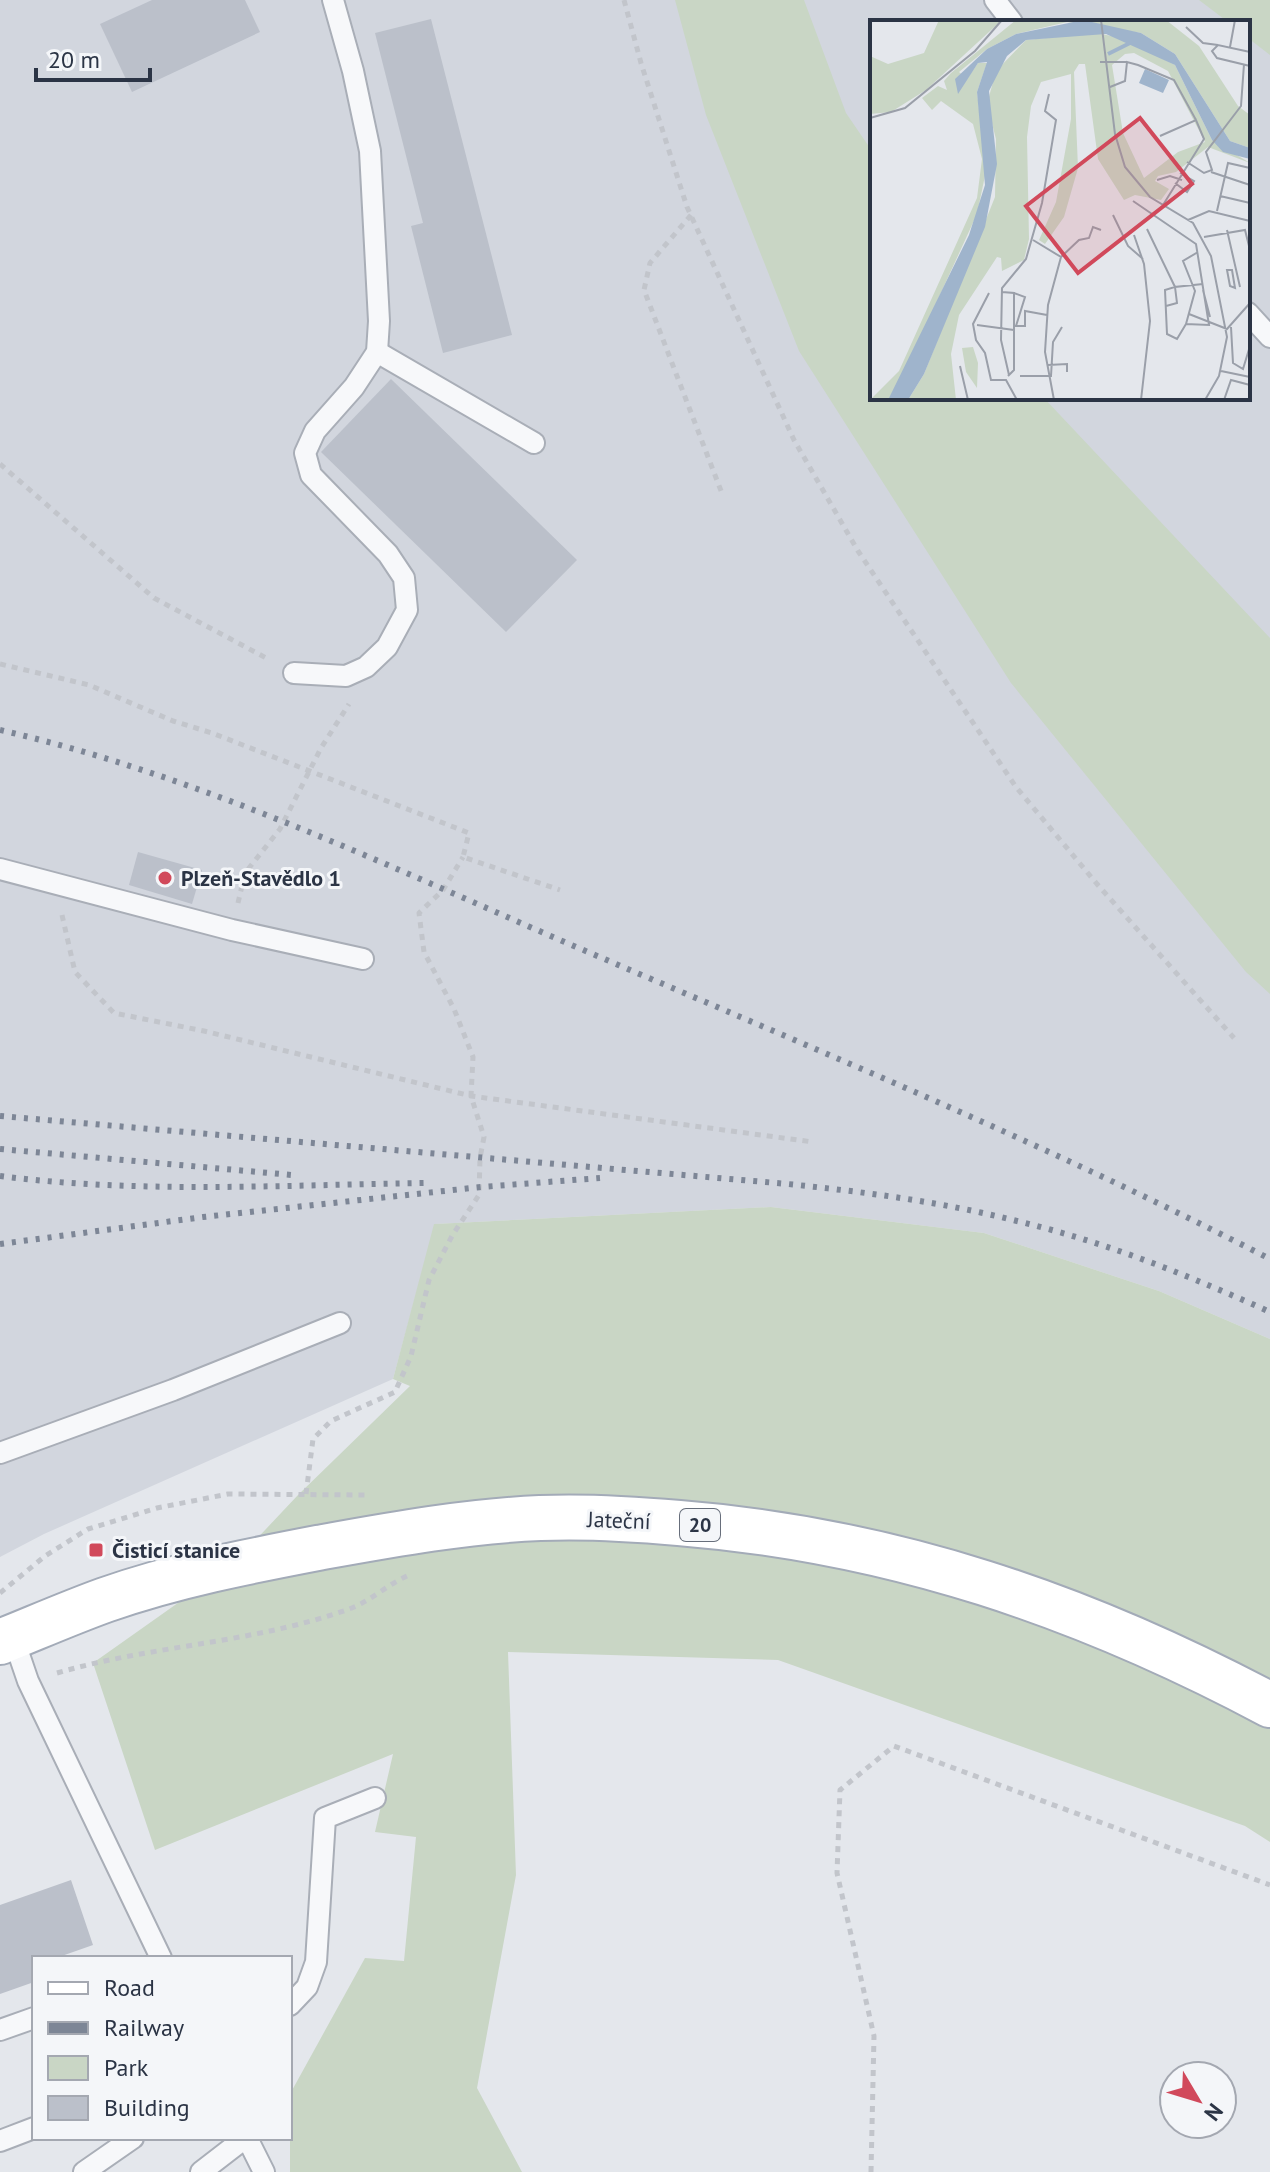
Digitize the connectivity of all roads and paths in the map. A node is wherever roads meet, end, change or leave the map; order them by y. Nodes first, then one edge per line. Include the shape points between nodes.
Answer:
1 (333, 0) edge
2 (624, 0) edge
3 (995, 0) edge
4 (1010, 20) edge
5 (691, 215) junction
6 (1250, 315) edge
7 (1270, 337) edge
8 (377, 352) junction
9 (534, 443) dead end
10 (0, 464) edge
11 (723, 496) dead end
12 (0, 664) edge
13 (366, 667) junction
14 (294, 673) joint
15 (311, 772) junction
16 (463, 857) junction
17 (0, 869) edge
18 (54, 882) junction
19 (560, 890) dead end
20 (232, 930) junction
21 (363, 959) dead end
22 (1234, 1038) dead end
23 (471, 1096) junction
24 (813, 1142) dead end
25 (340, 1323) dead end
26 (0, 1453) edge
27 (306, 1494) dead end
28 (421, 1570) dead end
29 (6, 1639) edge
30 (28, 1681) junction
31 (1270, 1705) edge
32 (375, 1798) dead end
33 (1270, 1885) edge
34 (160, 1956) edge
35 (292, 2003) edge
36 (32, 2019) edge
37 (0, 2030) edge
38 (32, 2129) edge
39 (130, 2140) edge
40 (243, 2140) edge
41 (247, 2140) edge
42 (0, 2141) edge
43 (84, 2172) edge
44 (201, 2172) edge
45 (264, 2172) edge
46 (871, 2172) edge

1 - 8 lane via 370,151
2 - 5 path
3 - 4 lane
5 - 11 path via 650,263 644,290
5 - 22 path via 794,440 926,655 1016,787
6 - 7 lane
8 - 9 lane
8 - 13 lane via 315,431 305,453 311,475 388,554 404,578 407,610 387,647
10 - 14 path via 154,598
12 - 15 path via 89,685
13 - 14 lane via 346,676
13 - 15 path
15 - 16 path via 469,833
15 - 20 path via 280,829 245,873
16 - 19 path
16 - 23 path via 443,890 419,913 424,952 473,1057
17 - 18 lane
18 - 20 lane
18 - 23 path via 75,972 114,1013
20 - 21 lane
23 - 24 path
23 - 27 path via 484,1137 479,1195 429,1280 411,1356 395,1392 331,1421 313,1439
25 - 26 lane
28 - 30 path via 353,1608 302,1624 93,1662
29 - 30 lane
29 - 31 main road, Jateční / 20 via 106,1600 233,1564 377,1537 541,1518 643,1520 822,1540 996,1586 1116,1630
30 - 34 lane
32 - 35 lane via 325,1818 316,1962 307,1987
33 - 46 path via 894,1746 840,1790 837,1873 874,2036
36 - 37 lane
38 - 42 lane
39 - 43 lane
40 - 44 lane
41 - 45 lane

